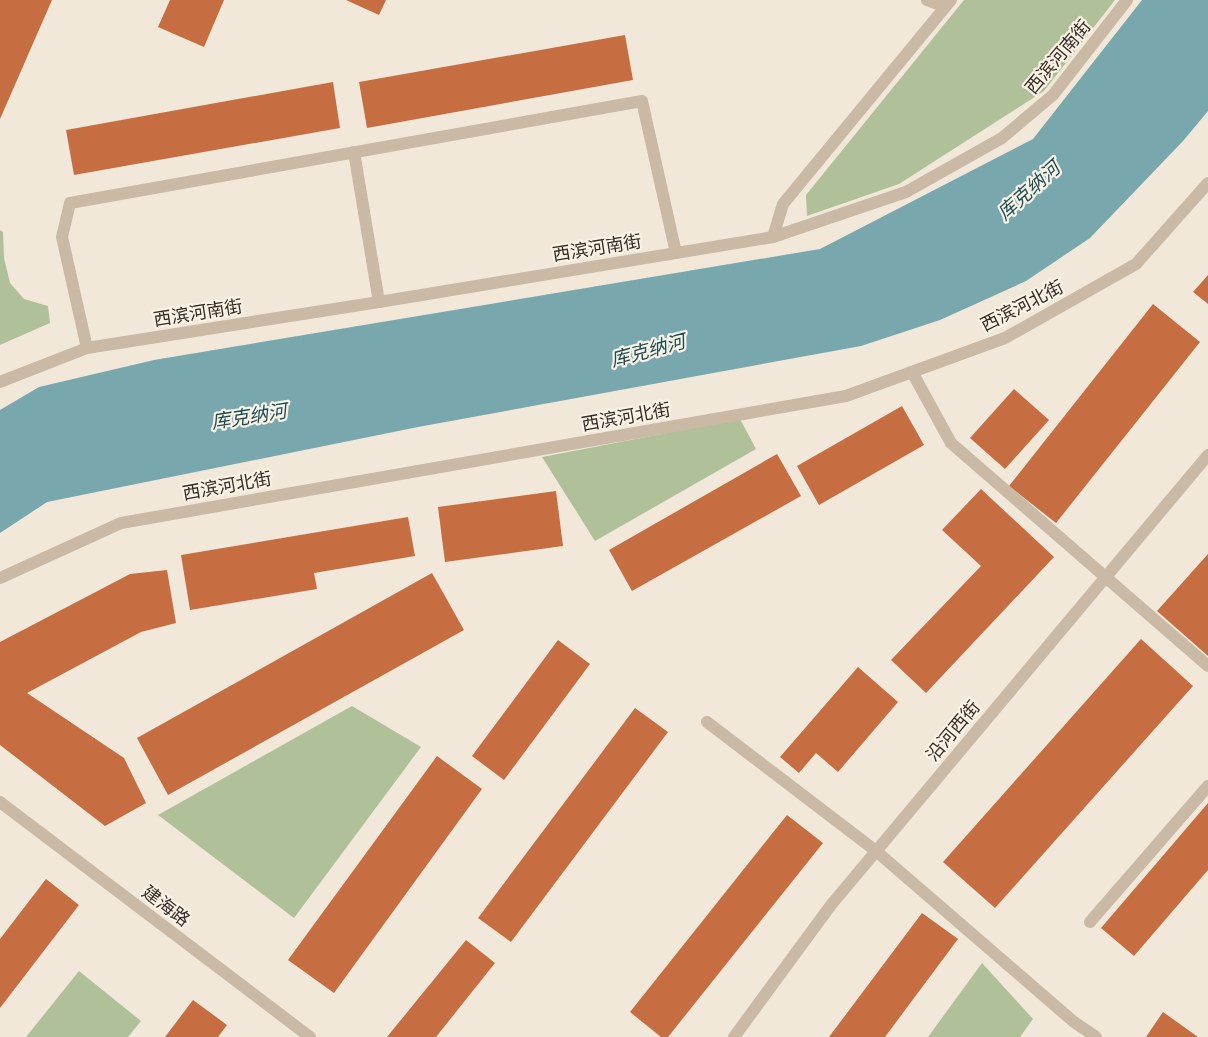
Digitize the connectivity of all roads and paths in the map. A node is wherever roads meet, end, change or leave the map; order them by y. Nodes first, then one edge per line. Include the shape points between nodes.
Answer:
1 (927, 0) edge
2 (1127, 0) edge
3 (948, 4) edge
4 (354, 152) junction
5 (1208, 183) edge
6 (773, 237) junction
7 (676, 253) junction
8 (379, 302) junction
9 (87, 348) junction
10 (912, 372) junction
11 (0, 382) edge
12 (1208, 455) edge
13 (1106, 576) junction
14 (0, 578) edge
15 (1208, 666) edge
16 (707, 722) dead end
17 (1208, 786) edge
18 (0, 802) edge
19 (876, 851) junction
20 (1090, 922) dead end
21 (310, 1037) edge
22 (734, 1037) edge
23 (1096, 1037) edge

1 - 3 street
2 - 6 street, 西滨河南街 via 1053,95 1002,138 906,192
3 - 6 street via 783,204
4 - 7 street via 642,101
4 - 8 street
4 - 9 street via 70,203 62,237
5 - 10 street, 西滨河北街 via 1136,264 1005,338
6 - 7 street, 西滨河南街
7 - 8 street, 西滨河南街
8 - 9 street, 西滨河南街
9 - 11 street, 西滨河南街
10 - 13 street via 951,443
10 - 14 street, 西滨河北街 via 846,396 121,523
12 - 13 street, 沿河西街
13 - 15 street
13 - 19 street, 沿河西街
16 - 19 street
17 - 20 street
18 - 21 street, 建海路
19 - 22 street, 沿河西街 via 831,905
19 - 23 street via 1074,1022

